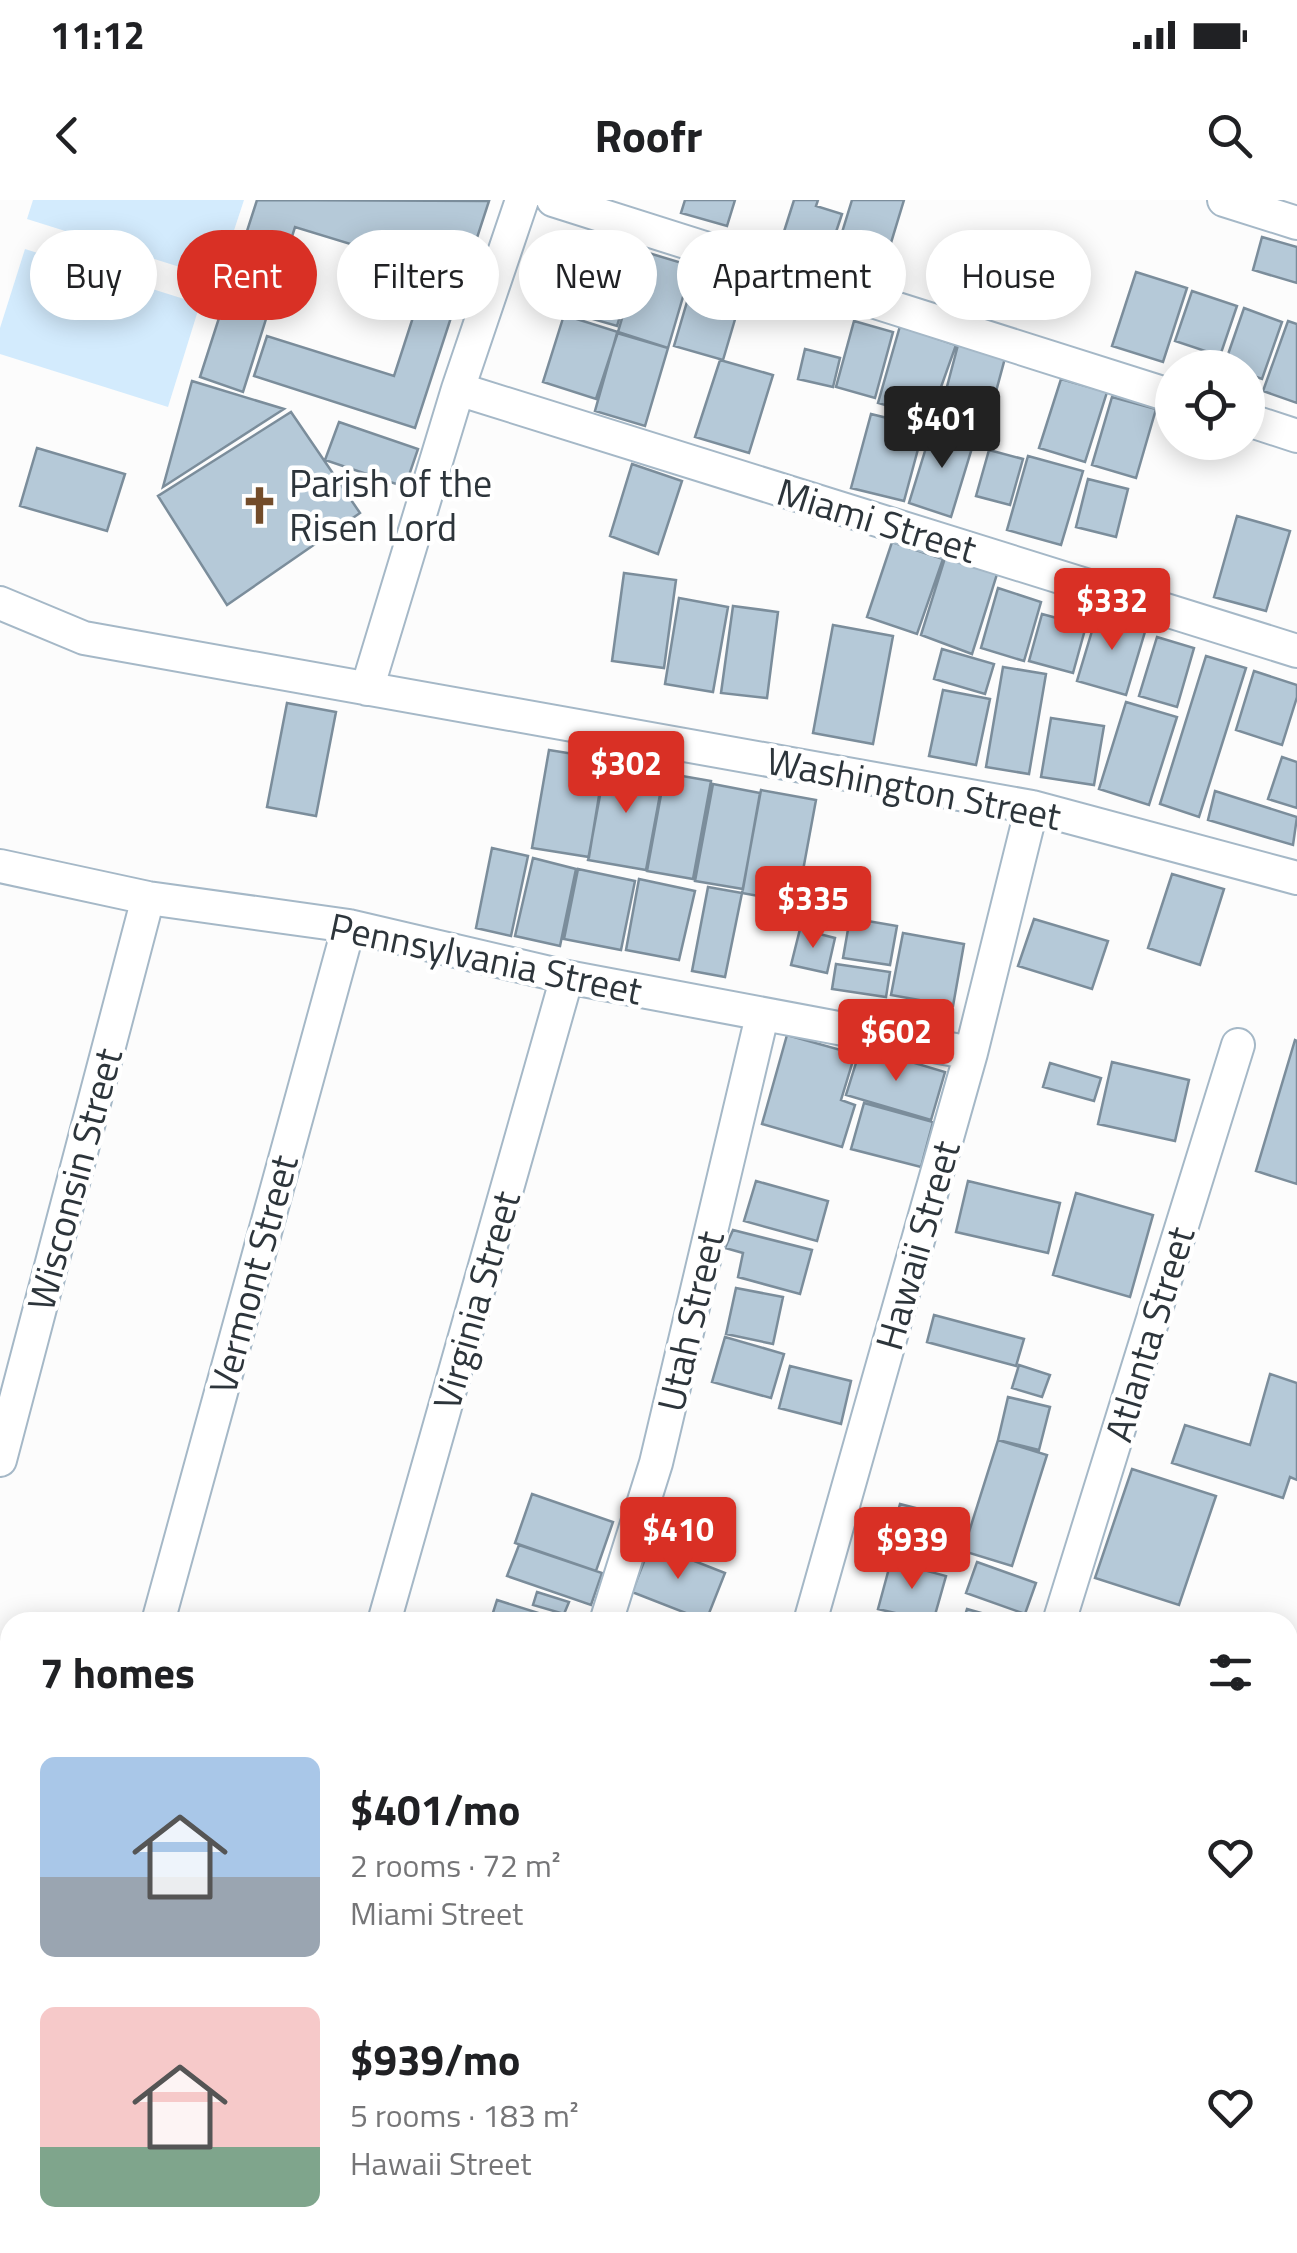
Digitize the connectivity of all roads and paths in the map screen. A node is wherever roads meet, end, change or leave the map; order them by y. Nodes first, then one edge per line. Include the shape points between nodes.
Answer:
1 (522, 200) edge
2 (552, 200) edge
3 (1224, 200) edge
4 (1297, 223) edge
5 (458, 389) junction
6 (1155, 391) edge
7 (1265, 426) edge
8 (1297, 436) edge
9 (2, 612) edge
10 (1297, 651) edge
11 (366, 689) junction
12 (1032, 807) junction
13 (0, 866) edge
14 (1297, 878) edge
15 (148, 898) junction
16 (348, 926) junction
17 (567, 977) junction
18 (762, 1016) junction
19 (1238, 1045) dead end
20 (971, 1053) junction
21 (0, 1460) edge
22 (161, 1612) edge
23 (387, 1612) edge
24 (609, 1612) edge
25 (813, 1612) edge
26 (1063, 1612) edge

1 - 5 street
2 - 6 street
3 - 4 street
5 - 10 street, Miami Street
5 - 11 street
7 - 8 street
9 - 11 street, Washington Street via 84,638
11 - 12 street, Washington Street
12 - 14 street, Washington Street
12 - 20 street, Hawaii Street
13 - 15 street, Pennsylvania Street
15 - 16 street, Pennsylvania Street
15 - 21 street, Wisconsin Street
16 - 17 street, Pennsylvania Street
16 - 22 street, Vermont Street
17 - 18 street, Pennsylvania Street
17 - 23 street, Virginia Street
18 - 20 street, Pennsylvania Street
18 - 24 street, Utah Street via 656,1463
19 - 26 street, Atlanta Street
20 - 25 street, Hawaii Street

